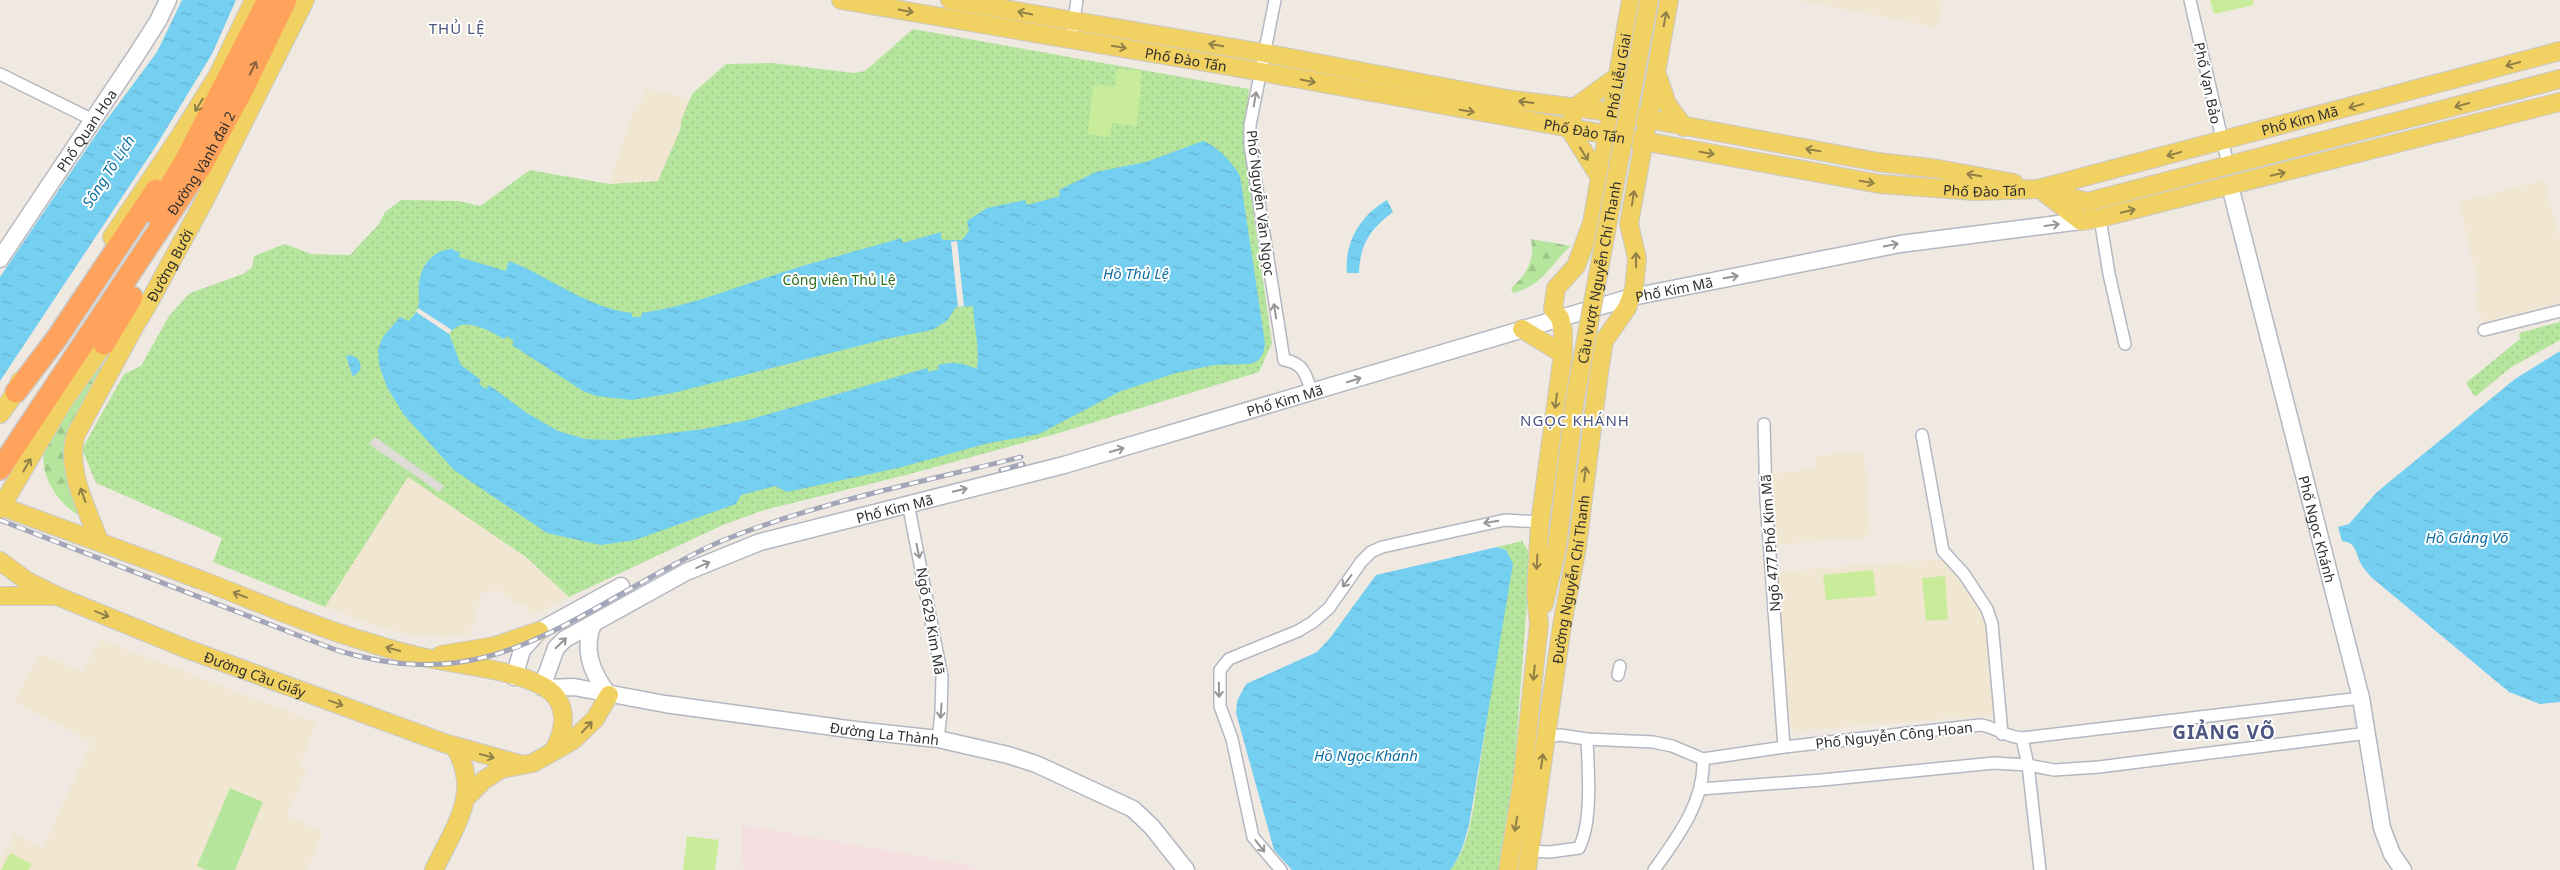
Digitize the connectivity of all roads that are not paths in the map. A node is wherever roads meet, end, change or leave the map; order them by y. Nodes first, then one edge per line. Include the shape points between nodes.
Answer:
1 (168, 0) edge
2 (254, 0) edge
3 (268, 0) edge
4 (286, 0) edge
5 (305, 0) edge
6 (841, 0) edge
7 (950, 0) edge
8 (1076, 0) edge
9 (1276, 0) edge
10 (1632, 0) edge
11 (1649, 0) edge
12 (1669, 0) edge
13 (2190, 0) edge
14 (1072, 30) junction
15 (1624, 42) junction
16 (1660, 48) junction
17 (2560, 51) edge
18 (1264, 52) junction
19 (1345, 69) junction
20 (1260, 72) junction
21 (1656, 72) junction
22 (0, 74) edge
23 (1618, 76) junction
24 (2560, 79) edge
25 (1342, 88) junction
26 (2560, 102) edge
27 (1574, 108) junction
28 (1611, 112) junction
29 (93, 120) junction
30 (1655, 120) junction
31 (1684, 127) junction
32 (1570, 130) junction
33 (2365, 130) junction
34 (208, 135) junction
35 (1607, 136) junction
36 (2221, 141) junction
37 (1651, 144) junction
38 (2371, 152) junction
39 (2228, 166) junction
40 (1599, 176) junction
41 (2230, 186) junction
42 (2038, 188) junction
43 (2100, 218) junction
44 (2080, 220) junction
45 (1592, 222) junction
46 (1629, 224) junction
47 (0, 258) edge
48 (1632, 297) junction
49 (2560, 311) edge
50 (96, 315) junction
51 (1560, 318) junction
52 (139, 319) junction
53 (1522, 329) junction
54 (2484, 330) dead end
55 (104, 344) junction
56 (2125, 344) dead end
57 (1562, 354) junction
58 (1560, 372) junction
59 (1599, 372) junction
60 (16, 392) junction
61 (1312, 393) junction
62 (0, 414) edge
63 (1764, 424) dead end
64 (1922, 436) dead end
65 (0, 444) edge
66 (0, 469) edge
67 (908, 503) junction
68 (1, 508) edge
69 (1540, 522) junction
70 (99, 541) junction
71 (1556, 547) junction
72 (0, 561) edge
73 (621, 586) dead end
74 (0, 596) edge
75 (57, 596) junction
76 (592, 602) junction
77 (597, 622) junction
78 (1539, 624) junction
79 (1562, 625) junction
80 (539, 630) junction
81 (416, 656) junction
82 (533, 683) junction
83 (609, 695) junction
84 (2361, 698) junction
85 (2368, 733) junction
86 (2002, 734) junction
87 (1546, 737) junction
88 (2022, 738) junction
89 (938, 739) junction
90 (1587, 739) junction
91 (454, 746) junction
92 (1784, 747) junction
93 (555, 748) junction
94 (1703, 759) junction
95 (519, 764) junction
96 (2028, 765) junction
97 (1700, 789) junction
98 (466, 798) junction
99 (1530, 851) junction
100 (1513, 868) edge
101 (1183, 869) edge
102 (434, 870) edge
103 (1281, 870) edge
104 (1527, 870) edge
105 (1654, 870) edge
106 (2040, 870) edge
107 (2403, 870) edge

1 - 29 main road, Phố Quan Hoa via 158,21
2 -> 60 main road via 218,75 27,364
3 - 34 highway, Đường Vành đai 2 via 223,90
34 -> 4 highway, Đường Vành đai 2
5 - 52 main road, Đường Bưởi via 202,205
6 -> 14 main road, Phố Đào Tấn
14 -> 7 main road, Phố Đào Tấn
8 - 14 street
9 - 18 street, Phố Nguyễn Văn Ngọc
10 - 15 main road, Phố Liễu Giai
11 - 71 main road, Cầu vượt Nguyễn Chí Thanh, bridge via 1575,399
16 -> 12 main road
13 - 36 street, Phố Vạn Bảo
18 -> 14 main road, Phố Đào Tấn
14 -> 20 main road, Phố Đào Tấn
15 - 16 main road via 1638,53
15 - 23 main road, Phố Liễu Giai
16 - 21 main road
17 -> 36 main road, Phố Kim Mã
18 - 19 main road, Phố Đào Tấn
18 - 20 street, Phố Nguyễn Văn Ngọc
19 - 25 main road
27 -> 19 main road, Phố Đào Tấn via 1506,99
20 -> 25 main road, Phố Đào Tấn
61 -> 20 street, Phố Nguyễn Văn Ngọc via 1304,368 1295,361 1284,360 1278,332 1250,145 1250,125
21 - 30 main road
21 - 31 main road via 1667,104
22 - 29 street
23 - 27 main road
23 - 28 main road, Phố Liễu Giai
24 -> 33 main road, Phố Kim Mã
25 -> 32 main road, Phố Đào Tấn
26 - 38 main road, Phố Kim Mã
27 - 28 main road, Phố Đào Tấn
27 - 32 main road
28 - 30 main road, Phố Đào Tấn
28 - 35 main road, Phố Liễu Giai
29 - 47 main road, Phố Quan Hoa
30 - 31 main road, Phố Đào Tấn
30 - 37 main road
42 -> 31 main road, Phố Đào Tấn
32 - 35 main road, Phố Đào Tấn
32 -> 40 main road
33 - 38 main road
33 - 39 main road, Phố Kim Mã
34 - 50 highway, Đường Vành đai 2 via 168,192
34 - 55 highway via 205,177
34 - 60 highway via 169,169 58,338
35 - 37 main road, Phố Đào Tấn
35 - 40 main road, Phố Liễu Giai
36 - 39 street, Phố Vạn Bảo
36 -> 42 main road, Phố Kim Mã
37 -> 42 main road, Phố Đào Tấn via 1880,184 1976,191
46 -> 37 main road
41 -> 38 main road, Phố Kim Mã
39 - 42 main road, Phố Kim Mã via 2087,202
40 - 45 main road, Phố Liễu Giai
43 -> 41 main road, Phố Kim Mã
41 - 84 main road, Phố Ngọc Khánh
42 - 44 main road
43 - 44 main road, Phố Kim Mã
43 - 56 street
48 -> 44 main road, Phố Kim Mã via 1900,244
45 - 46 main road via 1601,231 1611,232
45 - 51 main road, Phố Liễu Giai via 1576,266 1556,288 1553,309
48 -> 46 main road via 1638,260
48 - 51 main road, Phố Kim Mã
48 - 59 main road, Đường Nguyễn Chí Thanh via 1604,341
49 - 54 street
50 - 65 highway
50 - 66 highway
51 - 53 main road, Phố Kim Mã
51 - 57 main road, Đường Nguyễn Chí Thanh
52 - 55 main road, Đường Bưởi
70 -> 52 main road via 73,466 72,446
53 - 57 main road
61 -> 53 main road, Phố Kim Mã
68 -> 55 main road, Đường Bưởi via 63,402
57 - 58 main road, Đường Nguyễn Chí Thanh
58 - 59 main road via 1569,363 1586,359
58 -> 69 main road, Đường Nguyễn Chí Thanh
79 -> 59 main road, Đường Nguyễn Chí Thanh via 1577,547
60 - 62 main road
67 -> 61 main road, Phố Kim Mã via 1064,465
63 - 92 street, Ngõ 477 Phố Kim Mã via 1766,500
64 - 86 street via 1943,551 1964,574 1987,609 1992,624
77 -> 67 main road, Phố Kim Mã via 686,572 760,542
67 -> 89 street, Ngõ 629 Kim Mã via 942,677
68 - 70 main road
69 -> 78 main road, Đường Nguyễn Chí Thanh via 1536,593
69 -> 103 street via 1504,520 1485,523 1371,552 1329,608 1313,622 1237,654 1220,670 1220,706 1232,738 1254,837
81 -> 70 main road via 345,635
71 - 78 main road, Cầu vượt Nguyễn Chí Thanh
71 - 79 main road, Cầu vượt Nguyễn Chí Thanh
72 - 75 main road, Đường Cầu Giấy via 27,581
73 - 76 main road
74 - 75 main road
75 -> 91 main road, Đường Cầu Giấy via 187,649
76 - 77 main road
76 - 80 main road
82 -> 77 main road, Phố Kim Mã via 565,639
77 - 83 main road via 588,638 590,663 597,680
78 -> 100 main road, Đường Nguyễn Chí Thanh
79 - 87 main road, Đường Nguyễn Chí Thanh
80 - 81 main road via 477,650
80 - 82 main road via 522,650
81 - 82 main road via 475,666
82 - 83 main road, Đường La Thành
82 - 93 main road via 556,698 562,710 562,736
83 - 89 main road, Đường La Thành
93 -> 83 main road via 572,741 584,731
84 - 85 main road, Phố Ngọc Khánh
84 - 88 street, Phố Nguyễn Công Hoan
85 - 96 street via 2090,767 2054,770
85 - 107 main road, Phố Ngọc Khánh via 2382,828 2392,854
86 - 88 street, Phố Nguyễn Công Hoan
86 - 92 street, Phố Nguyễn Công Hoan via 1992,727 1980,725
87 - 90 street, Phố Nguyễn Công Hoan via 1560,735
99 -> 87 main road, Đường Nguyễn Chí Thanh
88 - 96 street
89 - 101 main road, Đường La Thành via 980,747 1036,764 1133,809 1152,827
90 - 94 street, Phố Nguyễn Công Hoan via 1664,744
90 - 99 street via 1589,781 1584,837 1579,848
91 -> 95 main road, Đường Cầu Giấy
91 - 98 main road via 465,768
92 - 94 street, Phố Nguyễn Công Hoan
93 - 95 main road via 533,763
94 - 97 street
95 - 98 main road via 491,775
96 - 97 street via 1994,763
96 - 106 street
97 - 105 street via 1681,833
98 - 102 main road
99 - 104 main road, Đường Nguyễn Chí Thanh

